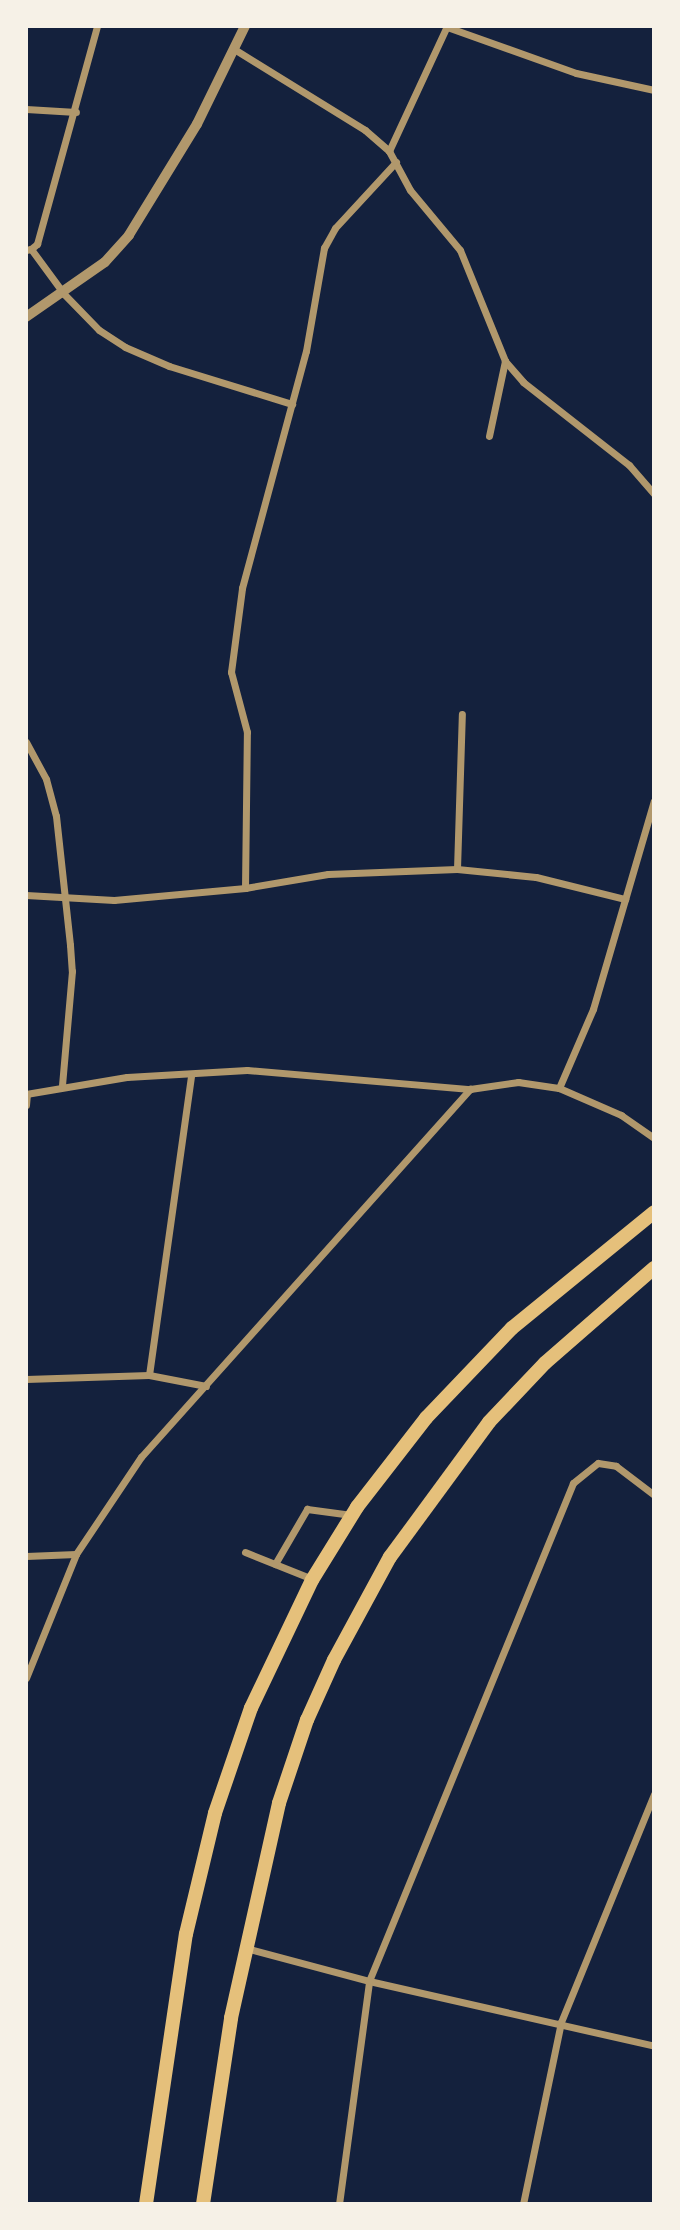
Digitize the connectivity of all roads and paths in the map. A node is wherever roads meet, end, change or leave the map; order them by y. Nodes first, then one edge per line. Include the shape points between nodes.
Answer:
1 (97, 26) edge
2 (245, 26) edge
3 (447, 27) edge
4 (234, 49) junction
5 (654, 90) edge
6 (26, 108) edge
7 (76, 112) junction
8 (389, 151) junction
9 (396, 162) junction
10 (29, 249) edge
11 (64, 294) junction
12 (26, 317) edge
13 (505, 361) junction
14 (292, 404) junction
15 (489, 436) dead end
16 (652, 488) edge
17 (462, 714) dead end
18 (26, 742) edge
19 (654, 801) edge
20 (457, 869) junction
21 (245, 888) junction
22 (26, 895) edge
23 (62, 897) junction
24 (625, 899) junction
25 (191, 1075) junction
26 (62, 1085) junction
27 (559, 1088) junction
28 (470, 1089) junction
29 (27, 1094) edge
30 (26, 1105) edge
31 (654, 1138) edge
32 (654, 1212) edge
33 (654, 1268) edge
34 (149, 1375) junction
35 (26, 1379) edge
36 (205, 1386) junction
37 (654, 1495) edge
38 (352, 1515) junction
39 (245, 1552) dead end
40 (76, 1554) junction
41 (26, 1556) edge
42 (275, 1564) junction
43 (312, 1580) junction
44 (26, 1678) edge
45 (654, 1794) edge
46 (245, 1948) junction
47 (369, 1981) junction
48 (561, 2022) junction
49 (654, 2046) edge
50 (146, 2204) edge
51 (203, 2204) edge
52 (339, 2204) edge
53 (523, 2204) edge

1 - 7 street
2 - 4 street
3 - 5 street via 576,73
3 - 8 street
4 - 8 street via 365,130
4 - 11 street via 197,124 129,236
6 - 7 street
7 - 10 street via 37,244
8 - 9 street
9 - 13 street via 410,190 460,250
9 - 14 street via 335,228 324,248
10 - 11 street
11 - 12 street
11 - 14 street via 99,330 125,347 169,366
13 - 15 street
13 - 16 street via 523,382
14 - 21 street via 232,635 231,672 247,732
17 - 20 street
18 - 23 street via 46,779 56,816
19 - 24 street
20 - 21 street via 328,874
20 - 24 street via 536,877
21 - 23 street via 114,900
22 - 23 street
23 - 26 street via 72,971
24 - 27 street via 593,1009
25 - 26 street
25 - 28 street via 247,1070
25 - 34 street
26 - 29 street
27 - 28 street via 518,1082
27 - 31 street via 621,1115
28 - 36 street
29 - 30 street
32 - 38 highway via 512,1328 425,1418
33 - 46 highway via 545,1363 489,1422 390,1557 334,1660 299,1742 279,1803
34 - 35 street
34 - 36 street
36 - 40 street via 141,1457
37 - 47 street via 616,1466 598,1463 573,1483
38 - 42 street via 307,1509
38 - 43 highway
39 - 42 street
40 - 41 street
40 - 44 street
42 - 43 street
43 - 50 highway via 251,1708 215,1813 184,1947
45 - 48 street
46 - 47 street
46 - 51 highway
47 - 48 street
47 - 52 street
48 - 49 street
48 - 53 street

